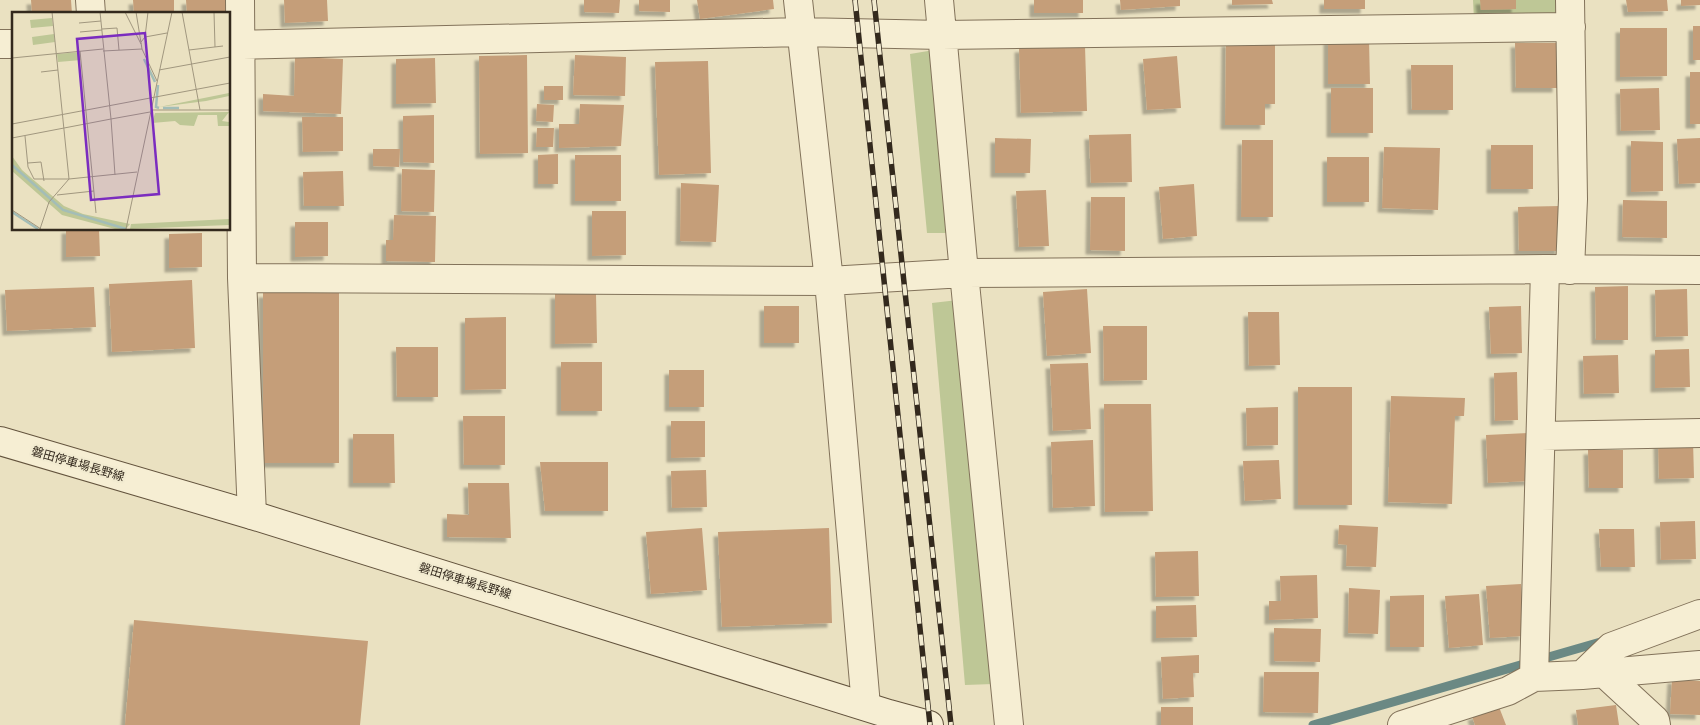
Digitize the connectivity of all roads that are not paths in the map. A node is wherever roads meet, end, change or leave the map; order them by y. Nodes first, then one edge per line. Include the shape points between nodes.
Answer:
1 (240, 0) edge
2 (798, 0) edge
3 (939, 0) edge
4 (1570, 0) edge
5 (1571, 27) junction
6 (801, 32) junction
7 (942, 35) junction
8 (234, 45) edge
9 (1558, 270) junction
10 (1700, 270) edge
11 (964, 273) junction
12 (242, 278) junction
13 (829, 281) junction
14 (1700, 433) edge
15 (1541, 436) junction
16 (0, 441) edge
17 (252, 514) junction
18 (1700, 614) edge
19 (1700, 665) edge
20 (1593, 674) junction
21 (1534, 677) junction
22 (881, 715) edge
23 (1663, 723) edge
24 (929, 725) edge
25 (1009, 725) edge
26 (1402, 725) edge

1 - 8 street
2 - 6 street
3 - 7 street
4 - 5 street
5 - 7 street
5 - 9 street via 1572,200
6 - 7 street
6 - 8 street
6 - 13 street
7 - 11 street
8 - 12 street
9 - 10 street
9 - 11 street
9 - 15 street
11 - 13 street
11 - 25 street
12 - 13 street
12 - 17 street
13 - 22 street
14 - 15 street
15 - 21 street
16 - 17 street, 磐田停車場長野線
17 - 22 street, 磐田停車場長野線
18 - 20 street via 1611,647
19 - 20 street
20 - 21 street
20 - 23 street
21 - 26 street via 1508,691
22 - 24 street, 磐田停車場長野線

